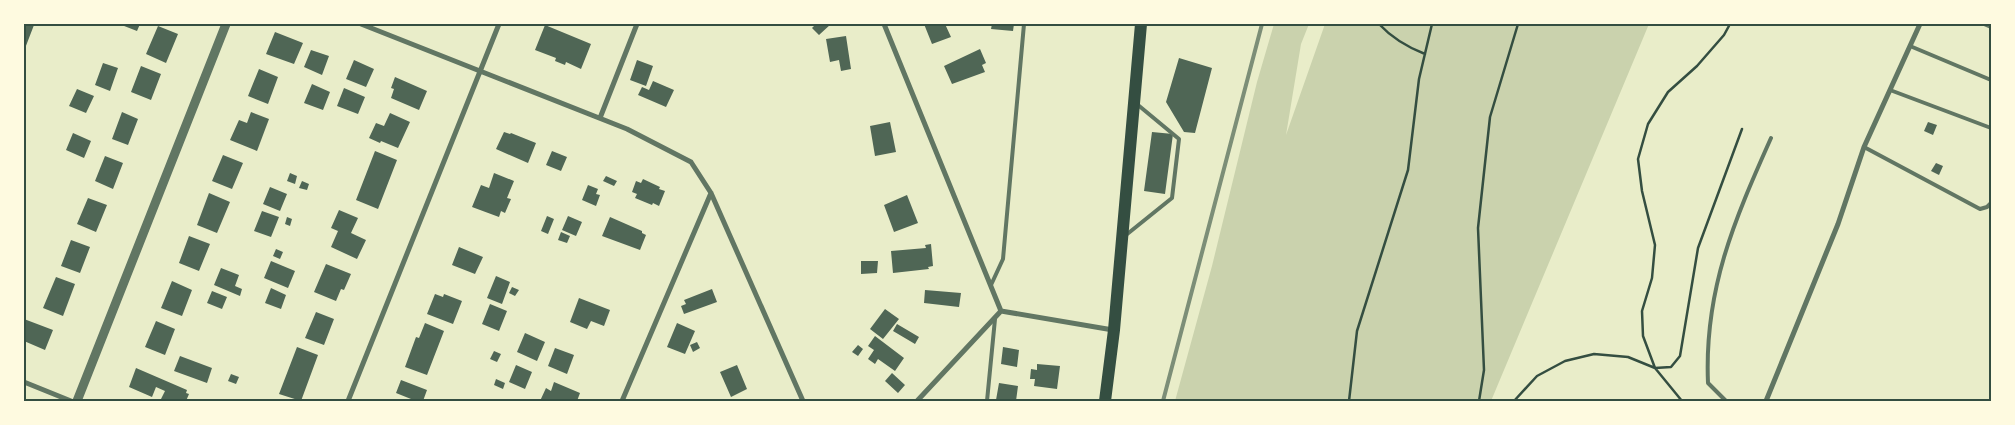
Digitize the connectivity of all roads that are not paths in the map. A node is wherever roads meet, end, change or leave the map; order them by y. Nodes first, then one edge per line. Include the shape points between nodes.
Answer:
1 (226, 24) edge
2 (361, 24) edge
3 (499, 24) edge
4 (637, 24) edge
5 (884, 24) edge
6 (1024, 24) edge
7 (1142, 24) edge
8 (1920, 24) edge
9 (1984, 24) edge
10 (1991, 27) edge
11 (1910, 46) junction
12 (480, 72) junction
13 (1991, 80) edge
14 (1890, 90) junction
15 (1134, 102) junction
16 (600, 118) junction
17 (1991, 128) edge
18 (1771, 138) dead end
19 (1864, 147) junction
20 (711, 192) junction
21 (1991, 203) edge
22 (1122, 238) junction
23 (991, 285) junction
24 (1001, 311) junction
25 (995, 318) junction
26 (1114, 330) junction
27 (24, 382) edge
28 (71, 401) edge
29 (77, 401) edge
30 (348, 401) edge
31 (622, 401) edge
32 (803, 401) edge
33 (917, 401) edge
34 (987, 401) edge
35 (1105, 401) edge
36 (1726, 401) edge
37 (1766, 401) edge

1 - 29 street
2 - 12 street
3 - 12 street
4 - 16 street
5 - 23 street
6 - 23 lane via 1003,259
7 - 15 main road
8 - 11 street
9 - 10 lane
11 - 13 lane
11 - 14 street
12 - 16 street
12 - 30 street
14 - 17 lane
14 - 19 street
15 - 22 main road
15 - 22 lane via 1179,139 1172,198
16 - 20 street via 691,162
18 - 36 lane via 1737,214 1717,279 1707,351 1708,383
19 - 21 lane via 1980,209
19 - 37 street via 1838,224
20 - 31 street
20 - 32 street
22 - 26 main road
23 - 24 street
24 - 25 street
24 - 26 street
25 - 33 street
25 - 34 lane
26 - 35 main road
27 - 28 street

